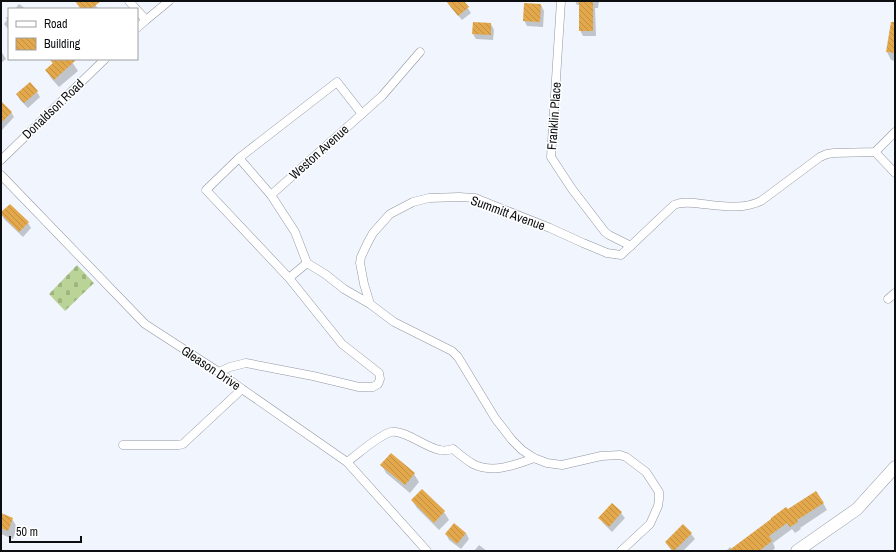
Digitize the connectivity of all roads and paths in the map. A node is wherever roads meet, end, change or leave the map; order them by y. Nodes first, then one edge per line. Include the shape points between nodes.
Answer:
1 (169, 1) edge
2 (561, 1) edge
3 (138, 11) edge
4 (146, 20) junction
5 (138, 27) edge
6 (420, 52) dead end
7 (104, 60) edge
8 (362, 114) junction
9 (895, 132) edge
10 (875, 152) junction
11 (239, 158) junction
12 (1, 160) edge
13 (895, 173) edge
14 (1, 175) edge
15 (271, 195) junction
16 (631, 246) junction
17 (307, 263) junction
18 (289, 278) junction
19 (895, 293) edge
20 (888, 299) dead end
21 (370, 304) junction
22 (219, 372) junction
23 (242, 389) junction
24 (123, 444) dead end
25 (534, 458) junction
26 (347, 462) junction
27 (895, 467) edge
28 (427, 551) edge
29 (621, 551) edge
30 (797, 551) edge

1 - 4 street
2 - 16 street, Franklin Place via 551,157 605,232
3 - 4 street
4 - 5 street
6 - 8 street, Weston Avenue via 382,96
7 - 12 street, Donaldson Road
8 - 11 street via 337,82
8 - 15 street, Weston Avenue
9 - 10 street
10 - 13 street
10 - 16 street, Summitt Avenue via 834,153 820,157 760,201 749,206 693,203 674,205
11 - 15 street
11 - 18 street via 206,190
14 - 22 street, Gleason Drive via 145,324
15 - 17 street via 295,232
16 - 21 street, Summitt Avenue via 621,255 607,253 475,198 429,198 413,202 390,214 373,233 360,263
17 - 18 street
17 - 21 street
18 - 22 street via 342,344 378,373 378,384 373,387 359,387 246,363
19 - 20 street
21 - 25 street via 394,322 452,351 495,418 512,440
22 - 23 street, Gleason Drive
23 - 24 street via 183,444
23 - 26 street, Gleason Drive
25 - 26 street via 516,465 484,468 473,464 453,449 441,451 398,432 392,432 371,443
25 - 29 street via 562,465 601,456 620,455 646,472 659,492 658,506 650,524
26 - 28 street, Gleason Drive
27 - 30 street via 857,509

